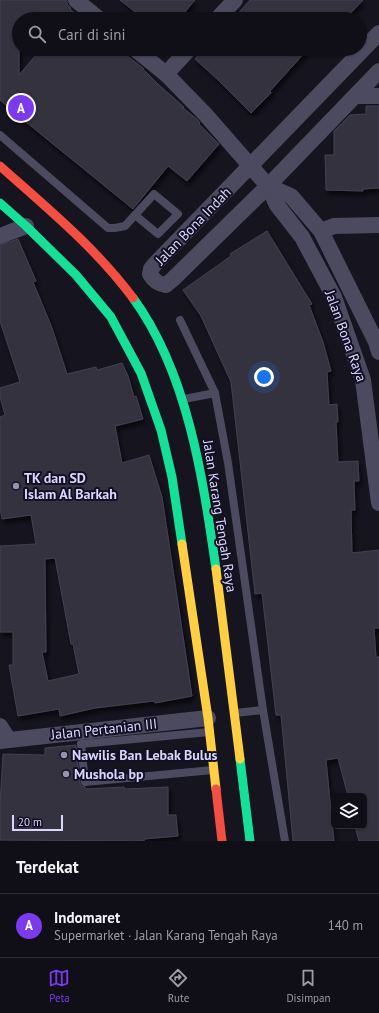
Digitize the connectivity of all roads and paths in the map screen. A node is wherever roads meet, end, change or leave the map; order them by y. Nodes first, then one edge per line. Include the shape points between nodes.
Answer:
1 (76, 0) edge
2 (235, 0) edge
3 (91, 12) edge
4 (224, 12) edge
5 (379, 33) edge
6 (367, 45) edge
7 (144, 56) edge
8 (183, 56) edge
9 (357, 56) edge
10 (379, 72) edge
11 (166, 74) junction
12 (356, 96) junction
13 (379, 96) edge
14 (1, 137) edge
15 (0, 166) edge
16 (250, 166) junction
17 (268, 186) junction
18 (0, 203) edge
19 (135, 215) junction
20 (26, 226) junction
21 (379, 226) edge
22 (321, 232) junction
23 (0, 236) edge
24 (180, 320) dead end
25 (378, 345) edge
26 (216, 393) junction
27 (183, 400) junction
28 (379, 503) edge
29 (263, 710) junction
30 (235, 713) junction
31 (209, 725) junction
32 (0, 726) edge
33 (4, 740) edge
34 (214, 769) junction
35 (251, 839) edge
36 (222, 841) edge
37 (285, 841) edge

1 - 3 street
2 - 4 street
5 - 6 street, Jalan Bona Indah
7 - 11 street, Jalan Bona Raya
8 - 11 street
9 - 16 street, Jalan Bona Indah
10 - 12 street, Jalan Bona Indah
11 - 16 street, Jalan Bona Raya
12 - 13 street
12 - 17 street, Jalan Bona Indah
14 - 19 lane via 108,228 125,226
15 - 27 main road, Jalan Karang Tengah Raya via 100,256 135,301 164,350
16 - 17 street, Jalan Bona Raya
16 - 17 street, Jalan Bona Indah via 155,264 150,274 154,280 166,285
17 - 22 street, Jalan Bona Raya via 291,196
17 - 28 street, Jalan Bona Raya via 276,205 302,237 334,297 363,380
18 - 20 main road
19 - 19 lane via 154,194 178,214 158,234
20 - 23 street
20 - 31 main road via 76,275 111,317 141,373 161,430 172,477
21 - 22 street via 334,226
22 - 25 street, Jalan Bona Raya
24 - 26 lane
26 - 27 lane
26 - 29 lane
27 - 30 main road, Jalan Karang Tengah Raya via 203,478
29 - 30 lane
29 - 37 lane
30 - 35 main road, Jalan Karang Tengah Raya via 242,804
31 - 33 street, Jalan Pertanian III
31 - 34 main road
31 - 34 lane via 81,744 85,782
32 - 33 street
34 - 36 main road via 221,806

